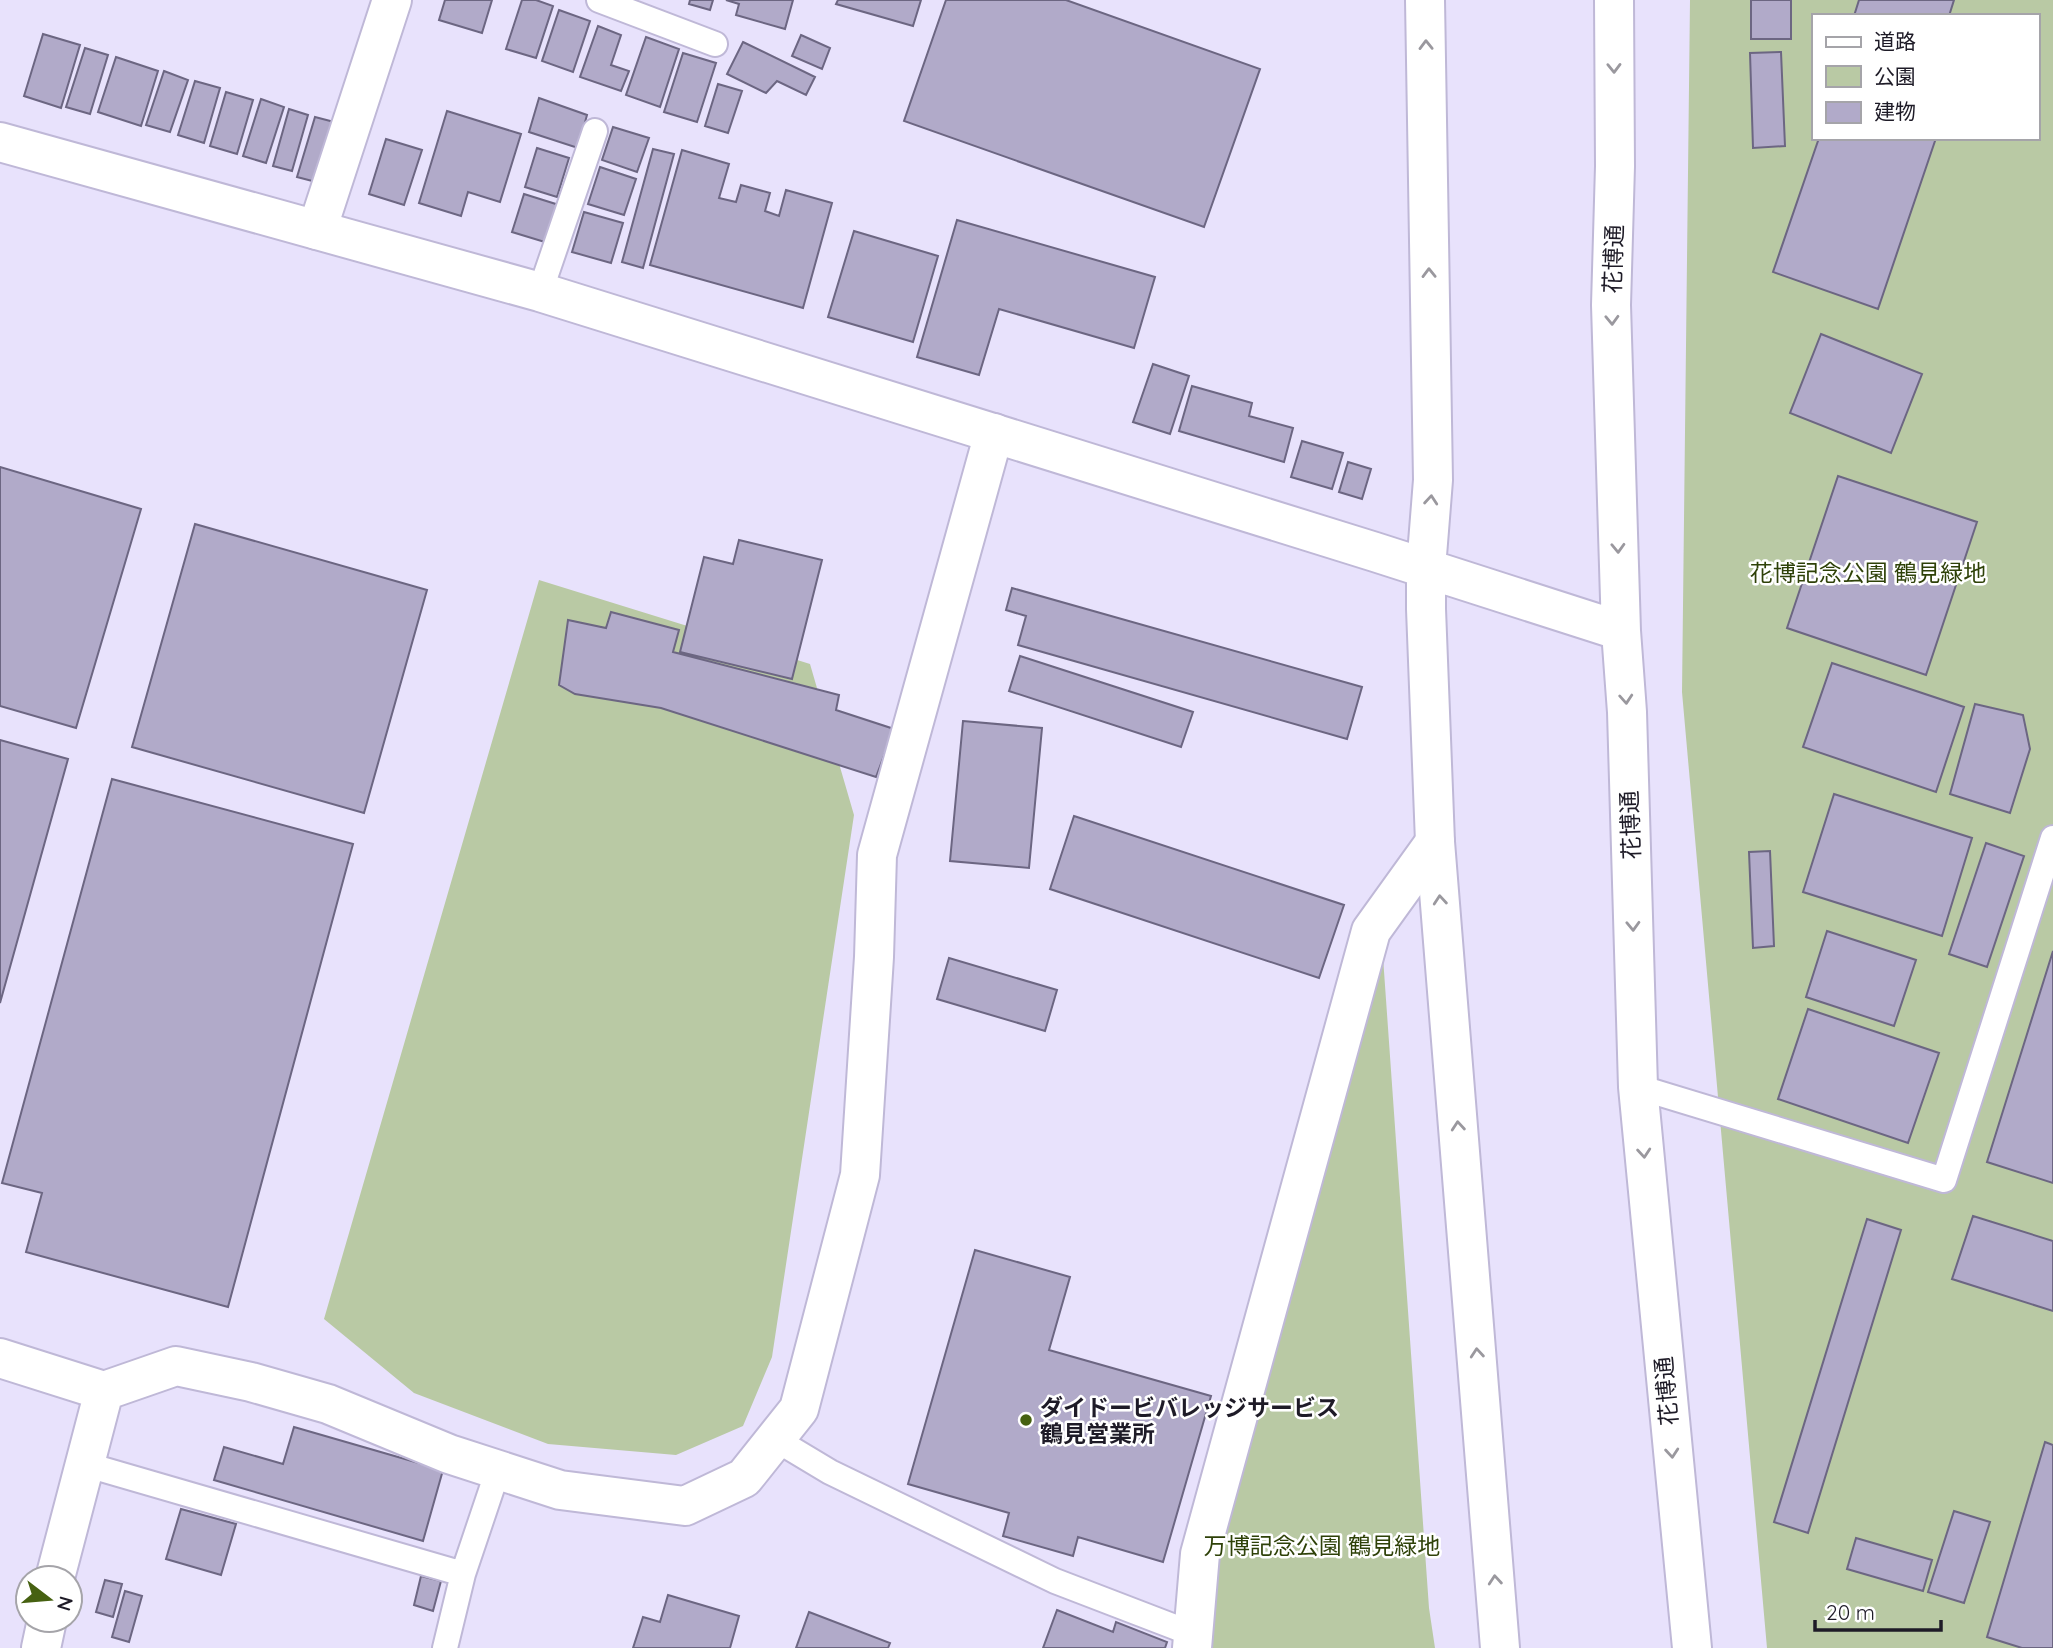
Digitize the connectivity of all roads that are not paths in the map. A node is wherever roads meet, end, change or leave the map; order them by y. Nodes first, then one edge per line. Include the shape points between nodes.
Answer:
1 (392, 0) edge
2 (599, 0) edge
3 (1425, 0) edge
4 (1614, 0) edge
5 (715, 44) dead end
6 (594, 131) dead end
7 (0, 142) edge
8 (317, 230) junction
9 (540, 292) junction
10 (994, 433) junction
11 (1426, 568) junction
12 (1620, 631) junction
13 (2053, 838) edge
14 (1435, 842) junction
15 (1638, 1087) junction
16 (0, 1359) edge
17 (104, 1391) junction
18 (775, 1439) junction
19 (84, 1464) junction
20 (498, 1470) junction
21 (59, 1564) edge
22 (463, 1574) junction
23 (1192, 1641) edge
24 (445, 1648) edge
25 (1500, 1648) edge
26 (1692, 1648) edge

1 - 8 street
2 - 5 lane
11 -> 3 street via 1433,480
4 -> 12 street, 花博通 via 1611,305
6 - 9 lane
7 - 8 street
8 - 9 street
9 - 10 street
10 - 11 street
10 - 18 street via 877,855 860,1175 799,1409
11 - 12 street
11 - 14 street
12 -> 15 street, 花博通 via 1627,712
13 - 15 lane via 1944,1180
14 - 23 street via 1371,931 1200,1554
25 -> 14 street
15 -> 26 street, 花博通
16 - 17 street
17 - 19 street
17 - 20 street via 176,1366 328,1404
18 - 20 street via 744,1478 685,1506 560,1490
18 - 23 lane via 830,1472 1055,1581
19 - 21 street
19 - 22 lane
20 - 22 lane
22 - 24 lane

